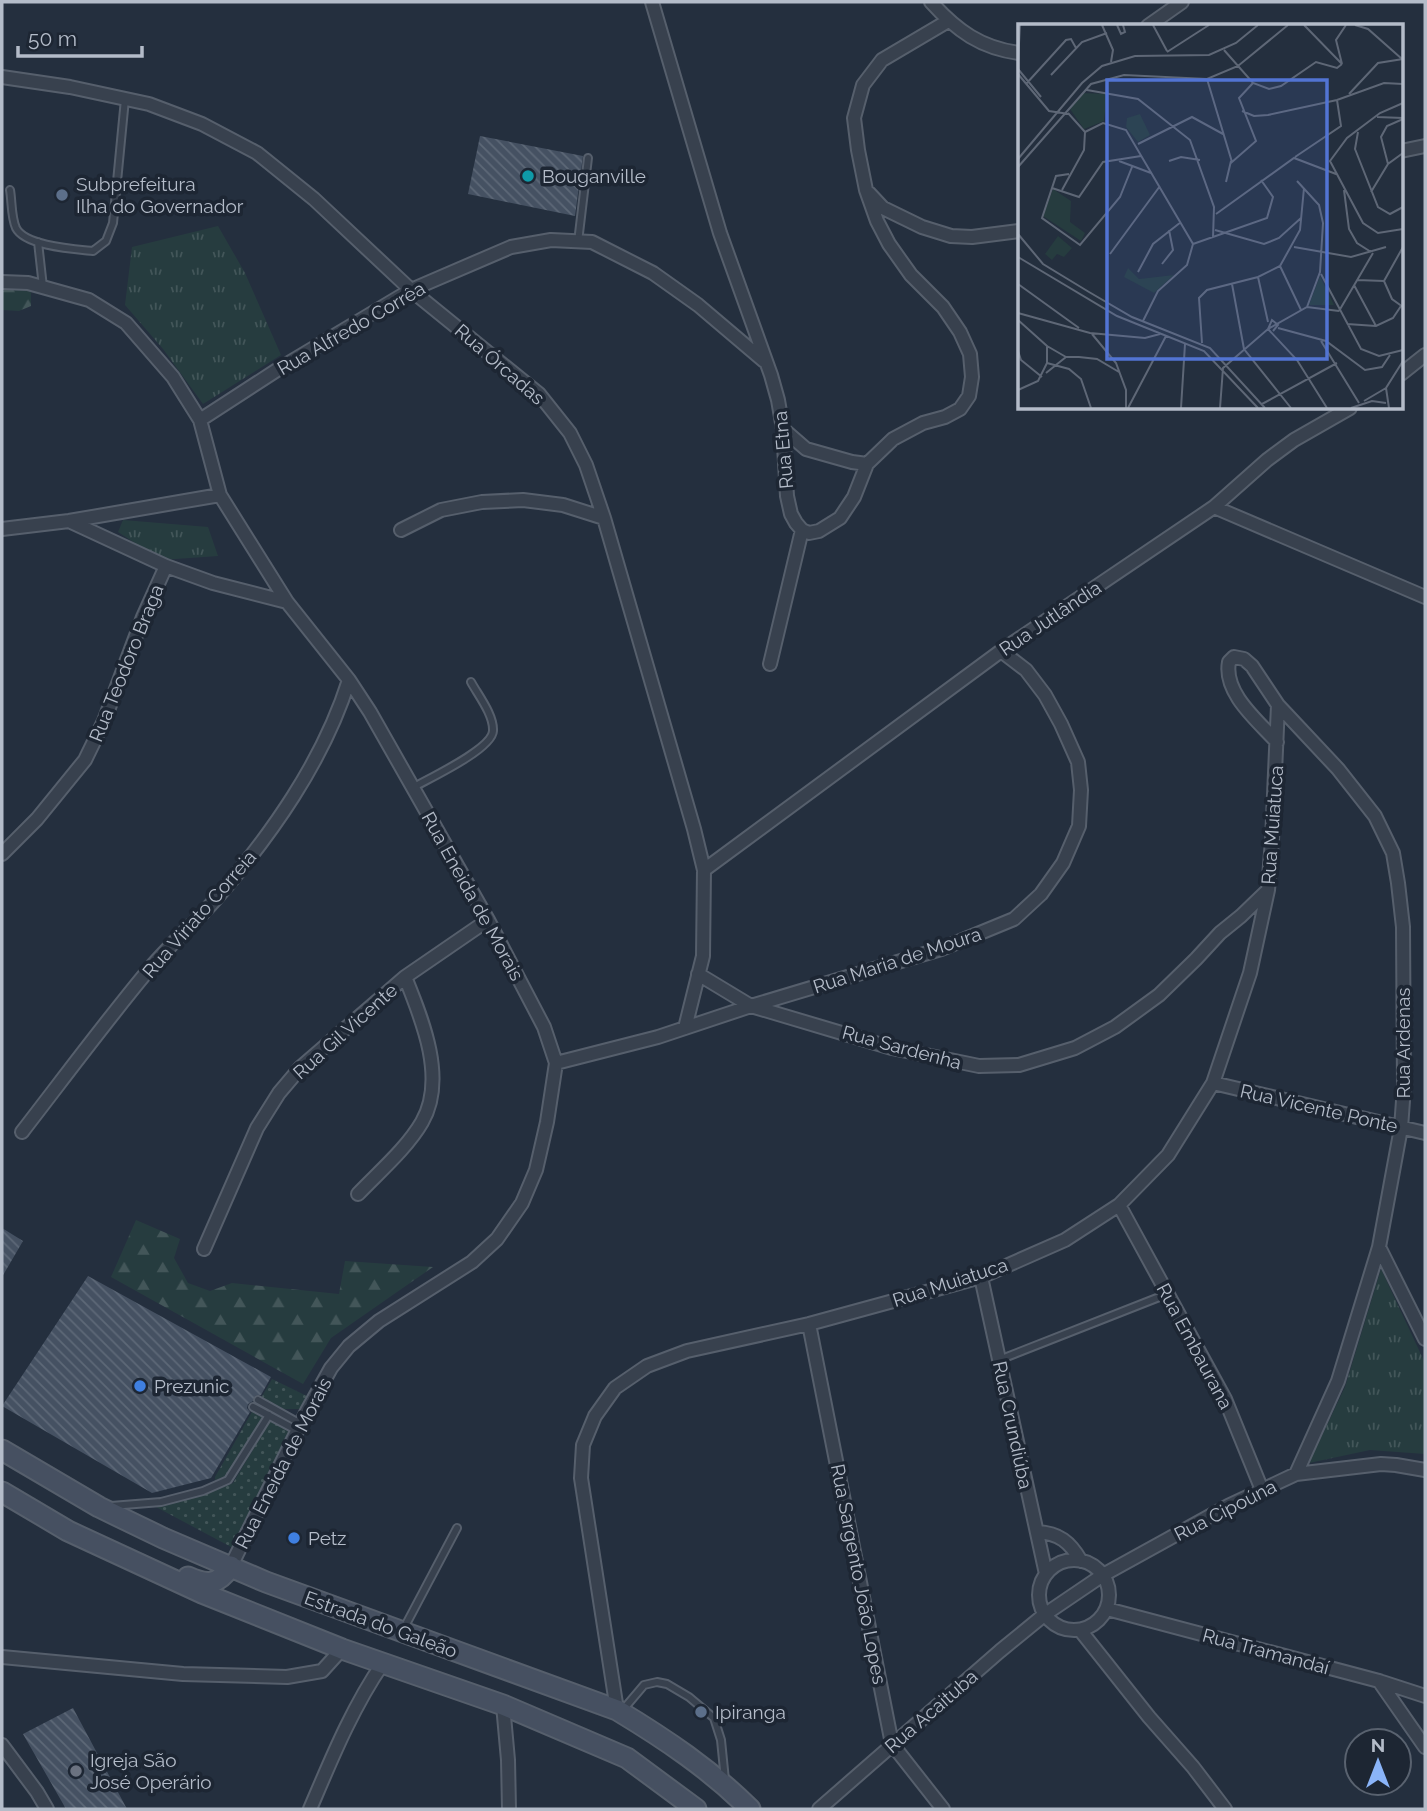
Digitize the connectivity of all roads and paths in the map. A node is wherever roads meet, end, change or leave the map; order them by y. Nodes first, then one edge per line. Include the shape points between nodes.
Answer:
1 (652, 2) edge
2 (931, 2) edge
3 (1182, 2) edge
4 (948, 21) junction
5 (1152, 24) edge
6 (1018, 53) edge
7 (2, 77) edge
8 (125, 99) junction
9 (1425, 146) edge
10 (1402, 151) edge
11 (588, 158) dead end
12 (10, 190) dead end
13 (866, 190) junction
14 (1018, 230) edge
15 (38, 242) junction
16 (578, 242) junction
17 (2, 282) edge
18 (43, 287) junction
19 (411, 290) junction
20 (1425, 355) edge
21 (765, 361) junction
22 (1402, 373) edge
23 (1346, 410) edge
24 (200, 420) junction
25 (783, 429) junction
26 (867, 464) junction
27 (220, 495) junction
28 (1214, 507) junction
29 (604, 519) junction
30 (69, 521) junction
31 (2, 528) edge
32 (401, 530) dead end
33 (802, 530) junction
34 (166, 566) junction
35 (1425, 597) edge
36 (287, 602) junction
37 (1001, 651) junction
38 (770, 664) dead end
39 (349, 680) junction
40 (471, 681) dead end
41 (1278, 705) junction
42 (1277, 741) junction
43 (414, 787) junction
44 (2, 854) edge
45 (704, 870) junction
46 (1268, 890) junction
47 (488, 920) junction
48 (698, 974) junction
49 (405, 977) junction
50 (751, 1006) junction
51 (685, 1028) junction
52 (556, 1063) junction
53 (1213, 1083) junction
54 (1401, 1128) junction
55 (22, 1132) dead end
56 (1425, 1133) edge
57 (358, 1194) dead end
58 (1119, 1205) junction
59 (1379, 1247) junction
60 (204, 1249) dead end
61 (981, 1277) junction
62 (1168, 1294) junction
63 (808, 1324) junction
64 (1425, 1339) edge
65 (999, 1360) junction
66 (258, 1400) dead end
67 (253, 1407) dead end
68 (268, 1415) junction
69 (299, 1428) junction
70 (2, 1450) edge
71 (1425, 1470) edge
72 (1296, 1474) junction
73 (1262, 1490) junction
74 (2, 1492) edge
75 (99, 1507) junction
76 (457, 1528) dead end
77 (68, 1531) junction
78 (1037, 1532) junction
79 (1081, 1561) junction
80 (231, 1566) junction
81 (1046, 1574) junction
82 (1103, 1575) junction
83 (1107, 1609) junction
84 (1044, 1615) junction
85 (1080, 1630) junction
86 (402, 1631) junction
87 (342, 1649) junction
88 (2, 1657) edge
89 (383, 1663) junction
90 (1379, 1681) junction
91 (1425, 1696) edge
92 (503, 1705) junction
93 (618, 1711) junction
94 (892, 1744) junction
95 (2, 1745) edge
96 (1425, 1746) edge
97 (726, 1785) junction
98 (47, 1809) edge
99 (310, 1809) edge
100 (509, 1809) edge
101 (696, 1809) edge
102 (750, 1809) edge
103 (819, 1809) edge
104 (943, 1809) edge
105 (1225, 1809) edge

1 - 21 street, Rua Etna via 720,233
2 - 4 street
3 - 5 street
4 - 6 street via 970,37
4 - 13 street via 882,60 863,85 854,118
7 - 8 street, Rua Órcadas
8 - 15 lane via 113,223 106,241 93,251
8 - 19 street, Rua Órcadas via 202,124 257,153 314,199
9 - 10 street
11 - 16 lane
12 - 15 lane via 16,227
13 - 14 street via 883,208 951,236
13 - 26 street via 889,244 960,332 970,354 972,377 969,396 960,409 893,439
15 - 18 lane
16 - 19 street, Rua Alfredo Corrêa via 551,240 511,247
16 - 21 street, Rua Alfredo Corrêa via 592,242 653,273
17 - 18 street, Rua Eneida de Morais
18 - 24 street, Rua Eneida de Morais via 89,300 126,323 173,377
19 - 24 street, Rua Alfredo Corrêa
19 - 29 street, Rua Órcadas via 539,394 570,433
20 - 22 street
21 - 25 street, Rua Etna
23 - 28 street, Rua Jutlândia via 1294,440
24 - 27 street, Rua Eneida de Morais
25 - 26 street via 806,449
25 - 33 street, Rua Etna via 787,496
26 - 33 street via 855,497 840,519 819,531
27 - 30 street
27 - 36 street, Rua Eneida de Morais
28 - 35 street
28 - 37 street, Rua Jutlândia
29 - 32 street via 563,505 523,500 482,502 441,510
29 - 45 street, Rua Órcadas
30 - 31 street
30 - 34 street
33 - 38 street
34 - 36 street
34 - 44 street, Rua Teodoro Braga via 85,760
36 - 39 street, Rua Eneida de Morais
37 - 45 street, Rua Jutlândia
37 - 50 street, Rua Maria de Moura via 1026,670 1045,695 1078,762 1079,826 1063,863 1041,894 1014,919 941,949
39 - 43 street, Rua Eneida de Morais
39 - 55 street, Rua Viriato Correia via 340,710 305,778 262,842 147,972
40 - 43 lane via 489,716 490,740
41 - 42 street, Rua Muiatuca
41 - 42 street, Rua Ardenas via 1252,666 1234,657 1229,663 1229,681 1242,704
41 - 54 street, Rua Ardenas via 1375,816 1393,853 1403,928
42 - 46 street, Rua Muiatuca
43 - 47 street, Rua Eneida de Morais
45 - 48 street, Rua Órcadas
46 - 50 street, Rua Sardenha via 1159,995 1115,1027 1074,1048 1019,1065 979,1066 937,1058
46 - 53 street, Rua Muiatuca via 1250,972
47 - 49 street, Rua Gil Vicente
47 - 52 street, Rua Eneida de Morais via 544,1027
48 - 50 street, Rua Sardenha
48 - 51 street, Rua Órcadas
49 - 57 street via 428,1043 430,1103 409,1139
49 - 60 street, Rua Gil Vicente via 301,1067 279,1093 257,1128
50 - 51 street, Rua Maria de Moura
51 - 52 street, Rua Maria de Moura
52 - 69 street, Rua Eneida de Morais via 536,1170 522,1203 497,1239 472,1262 379,1321 349,1346 331,1368
53 - 54 street, Rua Vicente Ponte
53 - 58 street, Rua Muiatuca via 1168,1155
54 - 56 street, Rua Vicente Ponte
54 - 59 street, Rua Ardenas
58 - 61 street, Rua Muiatuca via 1065,1240
58 - 62 street, Rua Embaurana
59 - 64 street
59 - 72 street, Rua Ardenas via 1338,1381
61 - 63 street, Rua Muiatuca
61 - 65 street, Rua Crundiúba
62 - 65 lane
62 - 73 street, Rua Embaurana via 1225,1399
63 - 93 street, Rua Muiatuca via 687,1351 647,1366 615,1388 595,1416 583,1444 581,1479
63 - 94 street, Rua Sargento João Lopes
65 - 78 street, Rua Crundiúba
66 - 69 lane
67 - 68 lane
68 - 69 lane
68 - 75 lane via 228,1480 161,1502
69 - 80 street, Rua Eneida de Morais
70 - 75 main road, Estrada do Galeão
71 - 72 street, Rua Cipoúna via 1381,1464
72 - 73 street, Rua Cipoúna
73 - 82 street, Rua Cipoúna
74 - 77 main road, Estrada do Galeão
75 - 80 main road, Estrada do Galeão
76 - 86 lane
77 - 80 main road via 118,1545 208,1583 221,1579
77 - 87 main road, Estrada do Galeão via 202,1593
78 - 79 street via 1048,1532 1066,1542
78 - 81 street, Rua Crundiúba
79 - 81 street via 1056,1565
79 - 82 street
80 - 86 main road, Estrada do Galeão
81 - 84 street via 1039,1594
82 - 83 street via 1109,1591
82 - 84 street, Rua Cipoúna
83 - 85 street via 1096,1623
83 - 90 street, Rua Tramandaí
84 - 85 street via 1066,1630
84 - 94 street, Rua Acaituba
85 - 105 street
86 - 93 main road, Estrada do Galeão
87 - 88 street via 322,1671 287,1677 183,1674
87 - 89 main road, Estrada do Galeão
89 - 92 main road, Estrada do Galeão
89 - 99 street via 369,1683
90 - 91 street, Rua Tramandaí
90 - 96 street
92 - 100 street
92 - 101 main road, Estrada do Galeão via 627,1758
93 - 97 main road, Estrada do Galeão
93 - 97 lane via 644,1685 657,1682 689,1697 714,1717
94 - 103 street, Rua Acaituba
94 - 104 street, Rua Sargento João Lopes
95 - 98 street
97 - 102 main road, Estrada do Galeão

